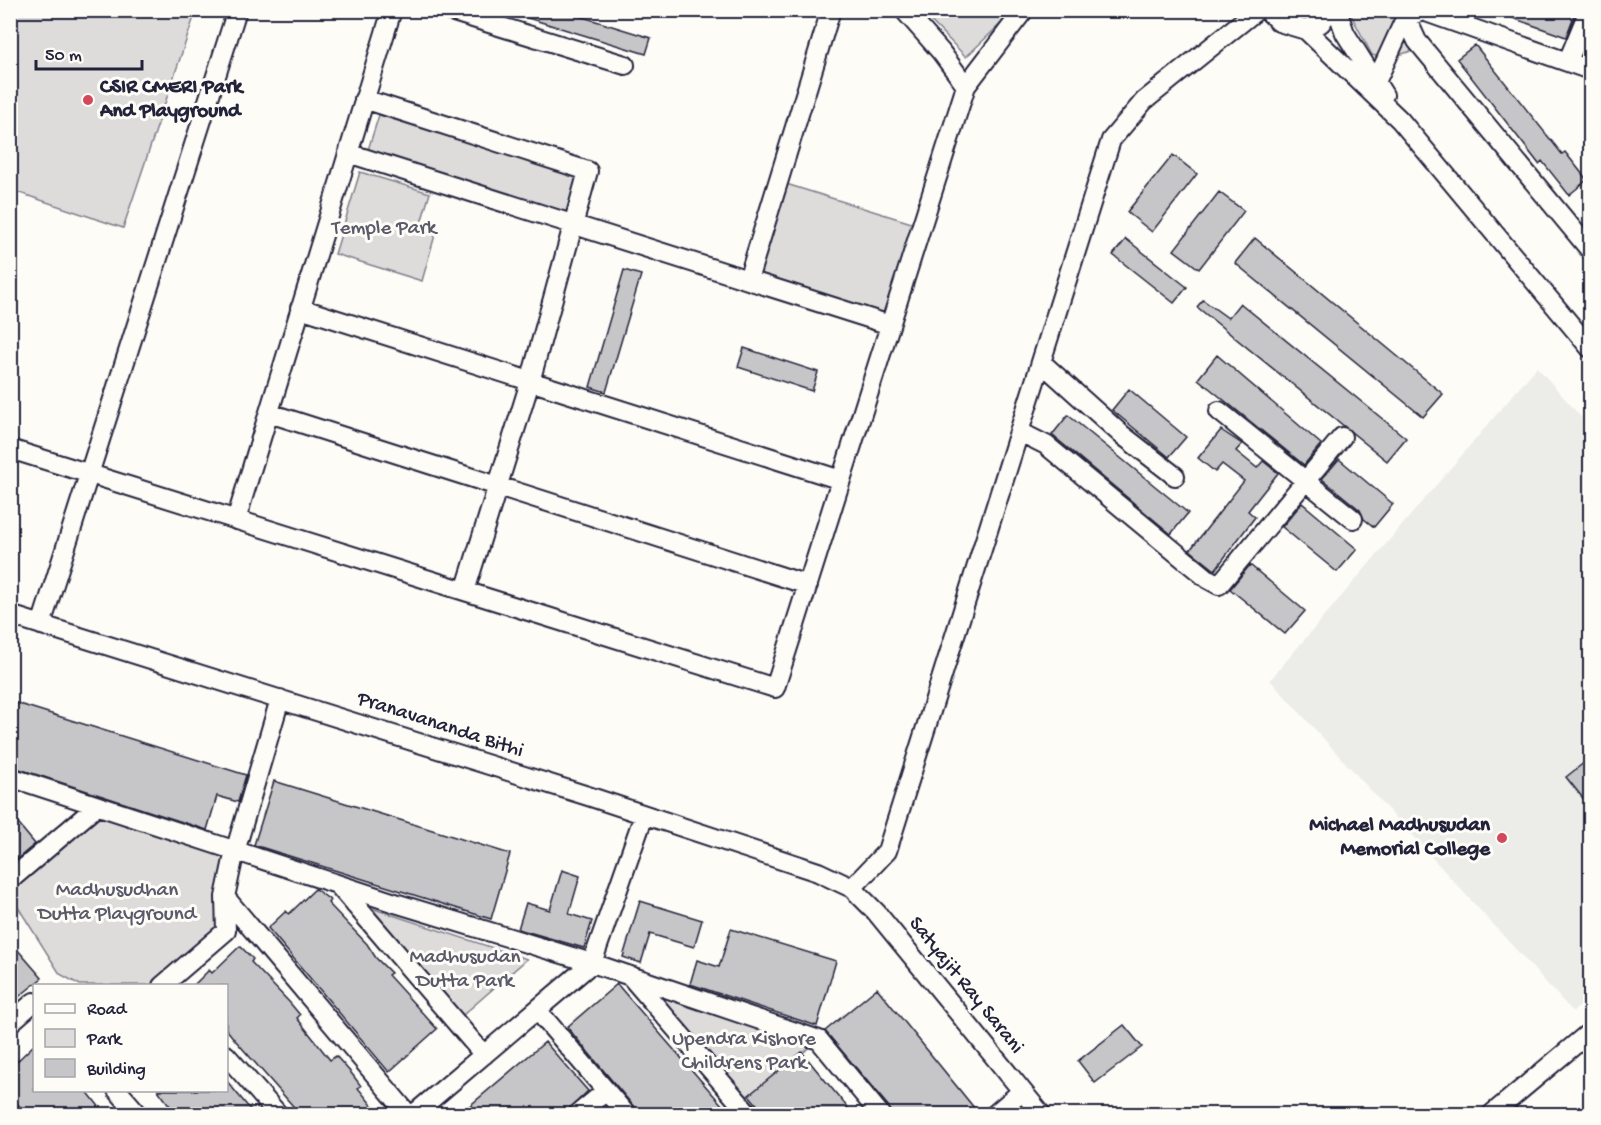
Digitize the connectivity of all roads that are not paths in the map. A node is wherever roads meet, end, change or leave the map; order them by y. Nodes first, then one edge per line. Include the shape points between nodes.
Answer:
1 (237, 10) edge
2 (392, 10) edge
3 (447, 10) edge
4 (831, 10) edge
5 (904, 10) edge
6 (1024, 10) edge
7 (1257, 10) edge
8 (1267, 10) edge
9 (1330, 10) edge
10 (1337, 10) edge
11 (1589, 10) edge
12 (1407, 14) edge
13 (1306, 30) junction
14 (1568, 61) junction
15 (625, 65) dead end
16 (1590, 69) edge
17 (1376, 82) junction
18 (966, 86) junction
19 (364, 99) junction
20 (1400, 120) junction
21 (348, 153) junction
22 (573, 225) junction
23 (1590, 250) edge
24 (748, 280) junction
25 (300, 308) junction
26 (890, 325) junction
27 (1590, 348) edge
28 (1042, 363) junction
29 (530, 382) junction
30 (1219, 411) dead end
31 (269, 412) junction
32 (1020, 432) junction
33 (1342, 437) dead end
34 (10, 449) edge
35 (89, 474) junction
36 (1175, 476) dead end
37 (1305, 479) junction
38 (841, 480) junction
39 (497, 486) junction
40 (1353, 519) dead end
41 (236, 520) junction
42 (808, 585) junction
43 (465, 591) junction
44 (10, 615) edge
45 (41, 625) junction
46 (280, 699) junction
47 (10, 777) edge
48 (97, 806) junction
49 (644, 815) junction
50 (235, 851) junction
51 (10, 880) edge
52 (338, 885) junction
53 (852, 888) junction
54 (225, 897) junction
55 (592, 963) junction
56 (631, 977) junction
57 (166, 984) edge
58 (33, 1003) edge
59 (537, 1010) junction
60 (10, 1023) edge
61 (1590, 1032) edge
62 (484, 1055) junction
63 (228, 1056) edge
64 (606, 1091) junction
65 (1022, 1091) junction
66 (119, 1092) edge
67 (138, 1114) edge
68 (278, 1114) edge
69 (408, 1114) edge
70 (414, 1114) edge
71 (578, 1114) edge
72 (626, 1114) edge
73 (749, 1114) edge
74 (880, 1114) edge
75 (995, 1114) edge
76 (1041, 1114) edge
77 (1492, 1114) edge

1 - 35 street
2 - 19 street
3 - 15 street
4 - 24 street
5 - 18 street
6 - 18 street
7 - 28 street via 1144,101 1112,140
8 - 13 street via 1279,22
9 - 13 street via 1322,23
10 - 17 street via 1345,33
11 - 14 street
12 - 14 street via 1423,11
12 - 17 street
12 - 23 street via 1417,42
13 - 20 street
14 - 16 street
17 - 20 street
18 - 26 street
19 - 21 street
19 - 22 street via 588,171
20 - 27 street
21 - 22 street
21 - 25 street
22 - 24 street
22 - 29 street
24 - 26 street
25 - 29 street
25 - 31 street
26 - 38 street
28 - 32 street
28 - 36 street
29 - 38 street
29 - 39 street
30 - 37 street
31 - 39 street
31 - 41 street
32 - 37 street via 1046,445 1219,585
32 - 53 street via 886,851
33 - 37 street
34 - 35 street
35 - 41 street
35 - 45 street
37 - 40 street
38 - 42 street
39 - 42 street
39 - 43 street
41 - 43 street
42 - 43 street via 775,687
44 - 45 street, Pranavananda Bithi
45 - 46 street, Pranavananda Bithi
46 - 49 street, Pranavananda Bithi
46 - 50 street
47 - 48 street
48 - 50 street
48 - 51 street
49 - 53 street, Pranavananda Bithi via 818,872
49 - 55 street
50 - 52 street
50 - 54 street
52 - 55 street
52 - 62 street
53 - 65 street, Satyajit Ray Sarani
54 - 57 street via 226,932
54 - 69 street
55 - 56 street
55 - 59 street
56 - 73 street
56 - 74 street via 819,1040
58 - 60 street
59 - 62 street
59 - 64 street
61 - 77 street
62 - 70 street
63 - 68 street
64 - 71 street
64 - 72 street
65 - 75 street
65 - 76 street, Satyajit Ray Sarani
66 - 67 street

